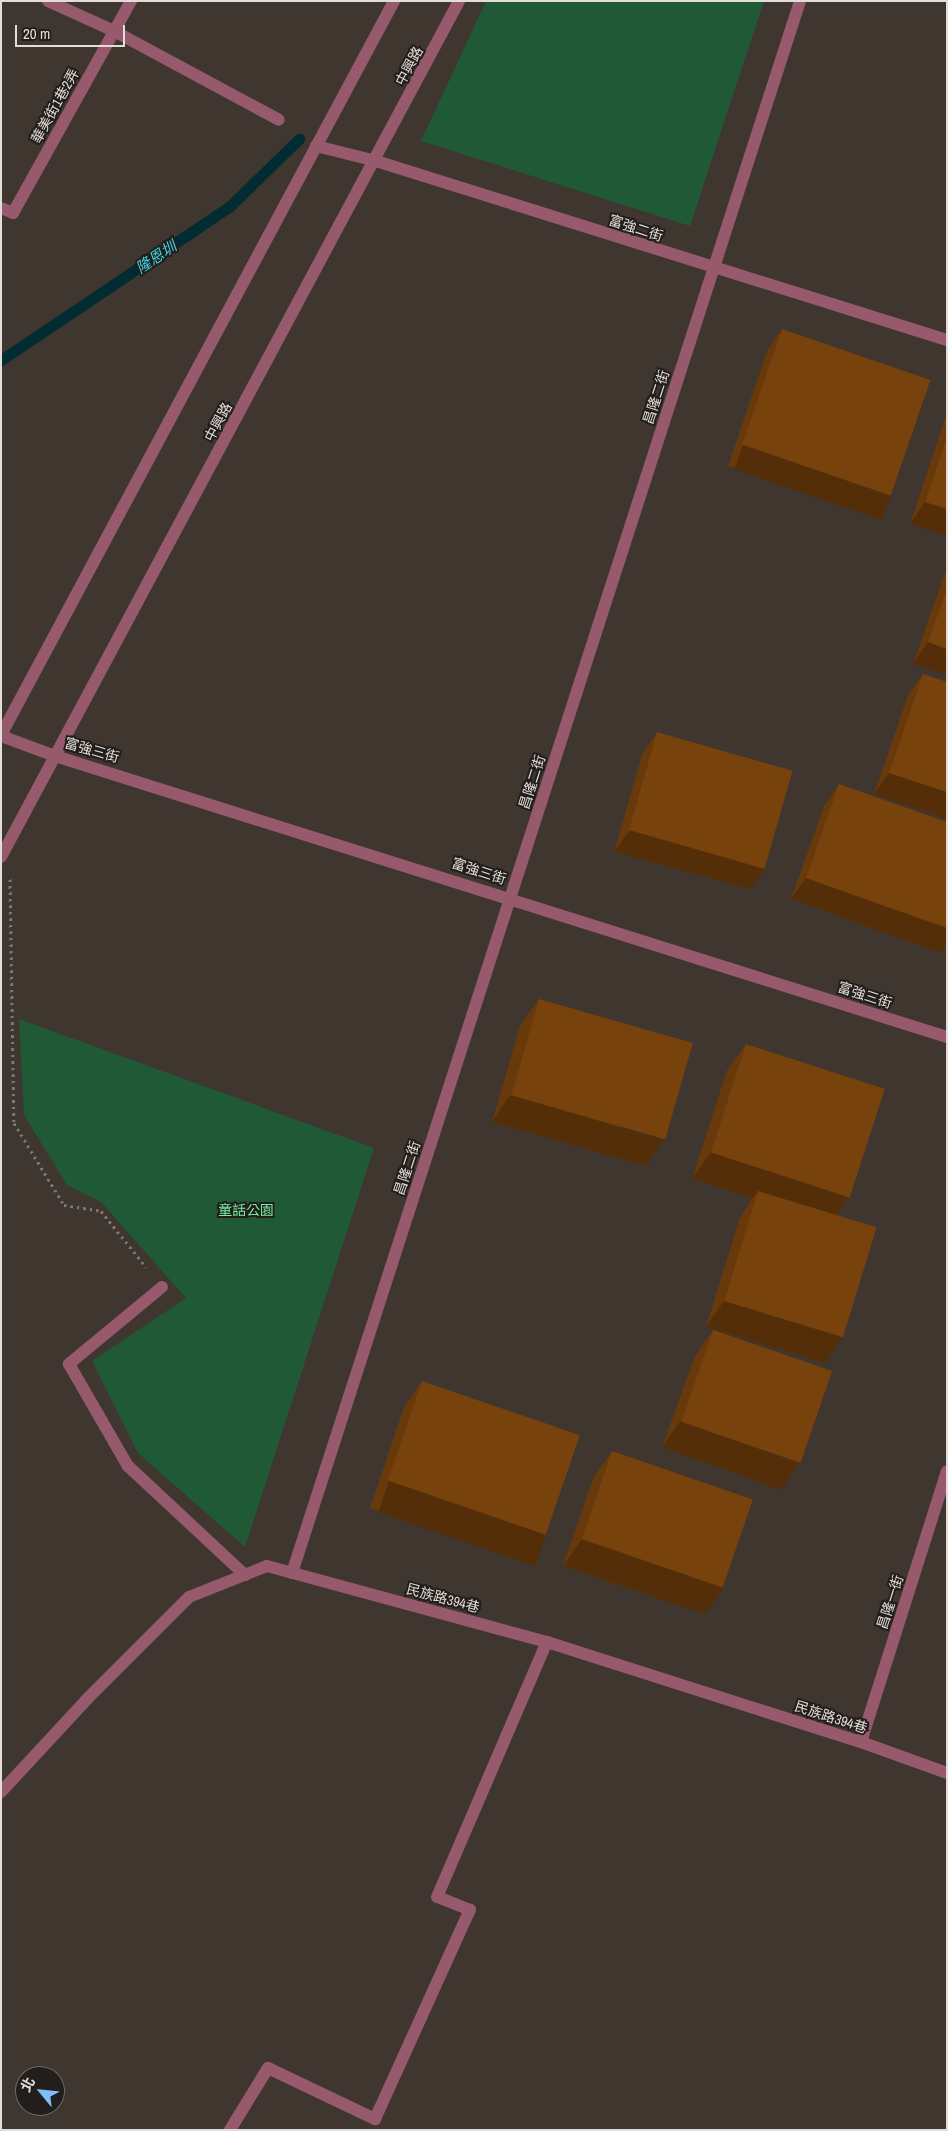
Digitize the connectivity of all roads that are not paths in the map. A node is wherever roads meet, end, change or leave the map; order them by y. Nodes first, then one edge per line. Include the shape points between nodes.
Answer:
1 (48, 1) edge
2 (130, 1) edge
3 (394, 1) edge
4 (459, 1) edge
5 (800, 1) edge
6 (114, 31) junction
7 (279, 120) dead end
8 (316, 146) junction
9 (376, 161) junction
10 (1, 208) edge
11 (714, 268) junction
12 (947, 340) edge
13 (1, 735) edge
14 (55, 756) junction
15 (1, 857) edge
16 (511, 897) junction
17 (947, 1036) edge
18 (162, 1287) road end
19 (947, 1471) edge
20 (292, 1573) junction
21 (245, 1575) junction
22 (547, 1642) junction
23 (861, 1742) junction
24 (947, 1773) edge
25 (1, 1792) edge
26 (230, 2130) edge

1 - 6 street
2 - 6 street, 華美街1巷2弄
3 - 8 street
4 - 9 street, 中興路
5 - 11 street, 昌隆二街
6 - 7 street
6 - 10 street, 華美街1巷2弄 via 13,213
8 - 9 street, 富強二街
8 - 13 street
9 - 11 street, 富強二街
9 - 14 street, 中興路
11 - 12 street, 富強二街
11 - 16 street, 昌隆二街
13 - 14 street, 富強三街
14 - 15 street, 中興路
14 - 16 street, 富強三街
16 - 17 street, 富強三街
16 - 20 street, 昌隆二街
18 - 21 street via 69,1364 128,1466
19 - 23 street, 昌隆一街
20 - 21 street, 民族路394巷 via 268,1566
20 - 22 street, 民族路394巷
21 - 25 street, 民族路394巷 via 189,1597 87,1699
22 - 23 street, 民族路394巷
22 - 26 street via 437,1897 470,1910 375,2119 268,2068
23 - 24 street, 民族路394巷

